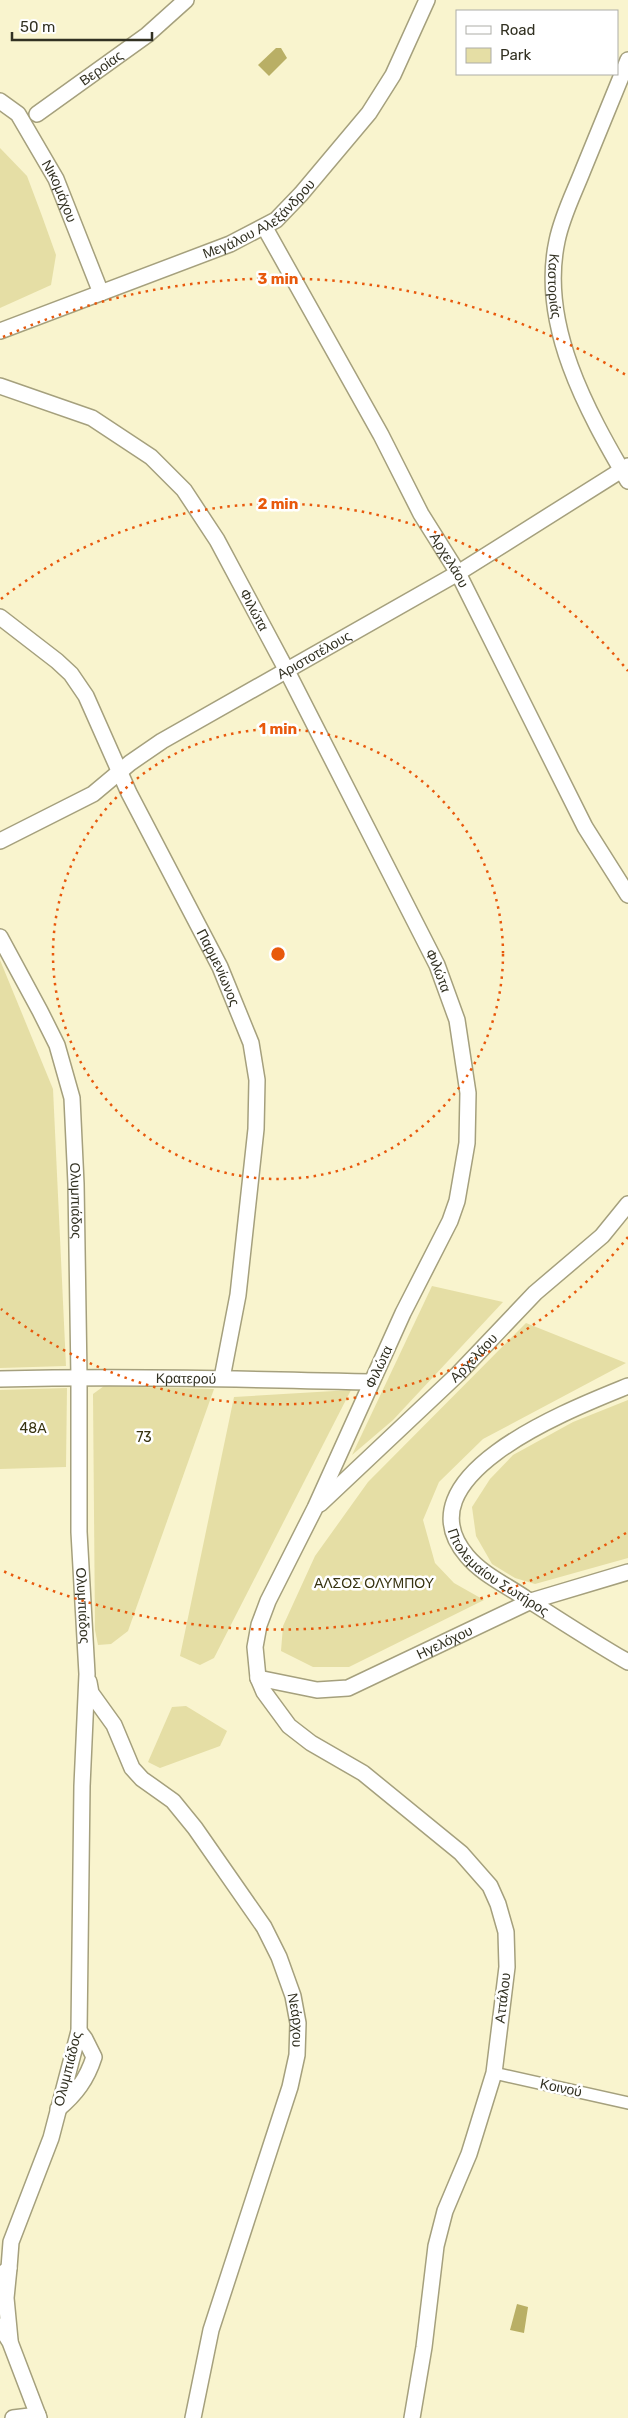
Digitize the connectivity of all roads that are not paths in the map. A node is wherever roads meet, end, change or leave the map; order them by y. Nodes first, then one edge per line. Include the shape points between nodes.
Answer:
1 (186, 0) edge
2 (427, 0) edge
3 (628, 60) edge
4 (0, 101) edge
5 (37, 114) dead end
6 (265, 228) junction
7 (101, 293) junction
8 (0, 331) edge
9 (0, 386) edge
10 (626, 472) edge
11 (458, 573) junction
12 (0, 617) edge
13 (287, 671) junction
14 (119, 772) junction
15 (0, 840) edge
16 (628, 895) edge
17 (0, 938) edge
18 (628, 1204) edge
19 (79, 1377) junction
20 (222, 1378) junction
21 (0, 1379) edge
22 (371, 1382) junction
23 (628, 1386) edge
24 (315, 1508) junction
25 (628, 1572) edge
26 (531, 1602) junction
27 (628, 1662) edge
28 (87, 1674) junction
29 (258, 1678) junction
30 (79, 2031) junction
31 (494, 2073) junction
32 (628, 2103) edge
33 (58, 2109) junction
34 (4, 2272) edge
35 (0, 2326) edge
36 (10, 2342) junction
37 (38, 2416) edge
38 (13, 2418) edge
39 (193, 2418) edge
40 (412, 2418) edge

1 - 5 street, Βεροίας via 147,35
2 - 6 street, Μεγάλου Αλεξάνδρου via 393,75 369,113 290,207
3 - 10 street, Καστοριάς via 563,221 557,242 554,276 559,326 575,376 594,422
4 - 7 street, Νικομάχου via 18,114 56,180
6 - 7 street, Μεγάλου Αλεξάνδρου
6 - 11 street, Αρχελάου via 421,514
7 - 8 street, Μεγάλου Αλεξάνδρου
9 - 13 street, Φιλώτα via 92,418 151,458 170,476 184,490 217,540
10 - 11 street, Αριστοτέλους
11 - 13 street, Αριστοτέλους
11 - 16 street, Αρχελάου via 585,827
12 - 14 street, Παρμενίωνος via 71,674 86,696
13 - 14 street, Αριστοτέλους via 162,741
13 - 22 street, Φιλώτα via 437,965 457,1020 467,1078 467,1143 450,1221
14 - 15 street, Αριστοτέλους via 93,794
14 - 20 street, Παρμενίωνος via 220,967 255,1059 256,1129 238,1295
17 - 19 street, Ολυμπιάδος via 56,1045 72,1098
18 - 24 street, Αρχελάου via 602,1236 535,1293 458,1374
19 - 20 street, Κρατερού
19 - 21 street, Κρατερού
19 - 28 street, Ολυμπιάδος via 79,1532
20 - 22 street, Κρατερού
22 - 24 street, Φιλώτα
23 - 26 street, Πτολεμαίου Σωτήρος via 549,1421 504,1448 470,1477 452,1505 450,1522 466,1556
24 - 29 street, Φιλώτα via 263,1614 256,1647
25 - 26 street, Ηγελόχου
26 - 27 street, Πτολεμαίου Σωτήρος
26 - 29 street, Ηγελόχου via 348,1688 317,1690
28 - 30 street, Ολυμπιάδος
28 - 39 street, Νεάρχου via 91,1693 114,1725 132,1768 180,1809 264,1927 285,1970 296,2009 297,2055 290,2087 211,2330
29 - 31 street, Αττάλου via 269,1701 288,1726 370,1779 461,1853 490,1886 498,1904 508,1948
30 - 33 street, Ολυμπιάδος
30 - 33 street via 94,2057 90,2071 76,2094
31 - 32 street, Κοινού
31 - 40 street, Αττάλου via 468,2154 445,2211 436,2246
33 - 34 street, Ολυμπιάδος via 51,2138 11,2242
34 - 36 street, Ολυμπιάδος
35 - 36 street
36 - 37 street
37 - 38 street

